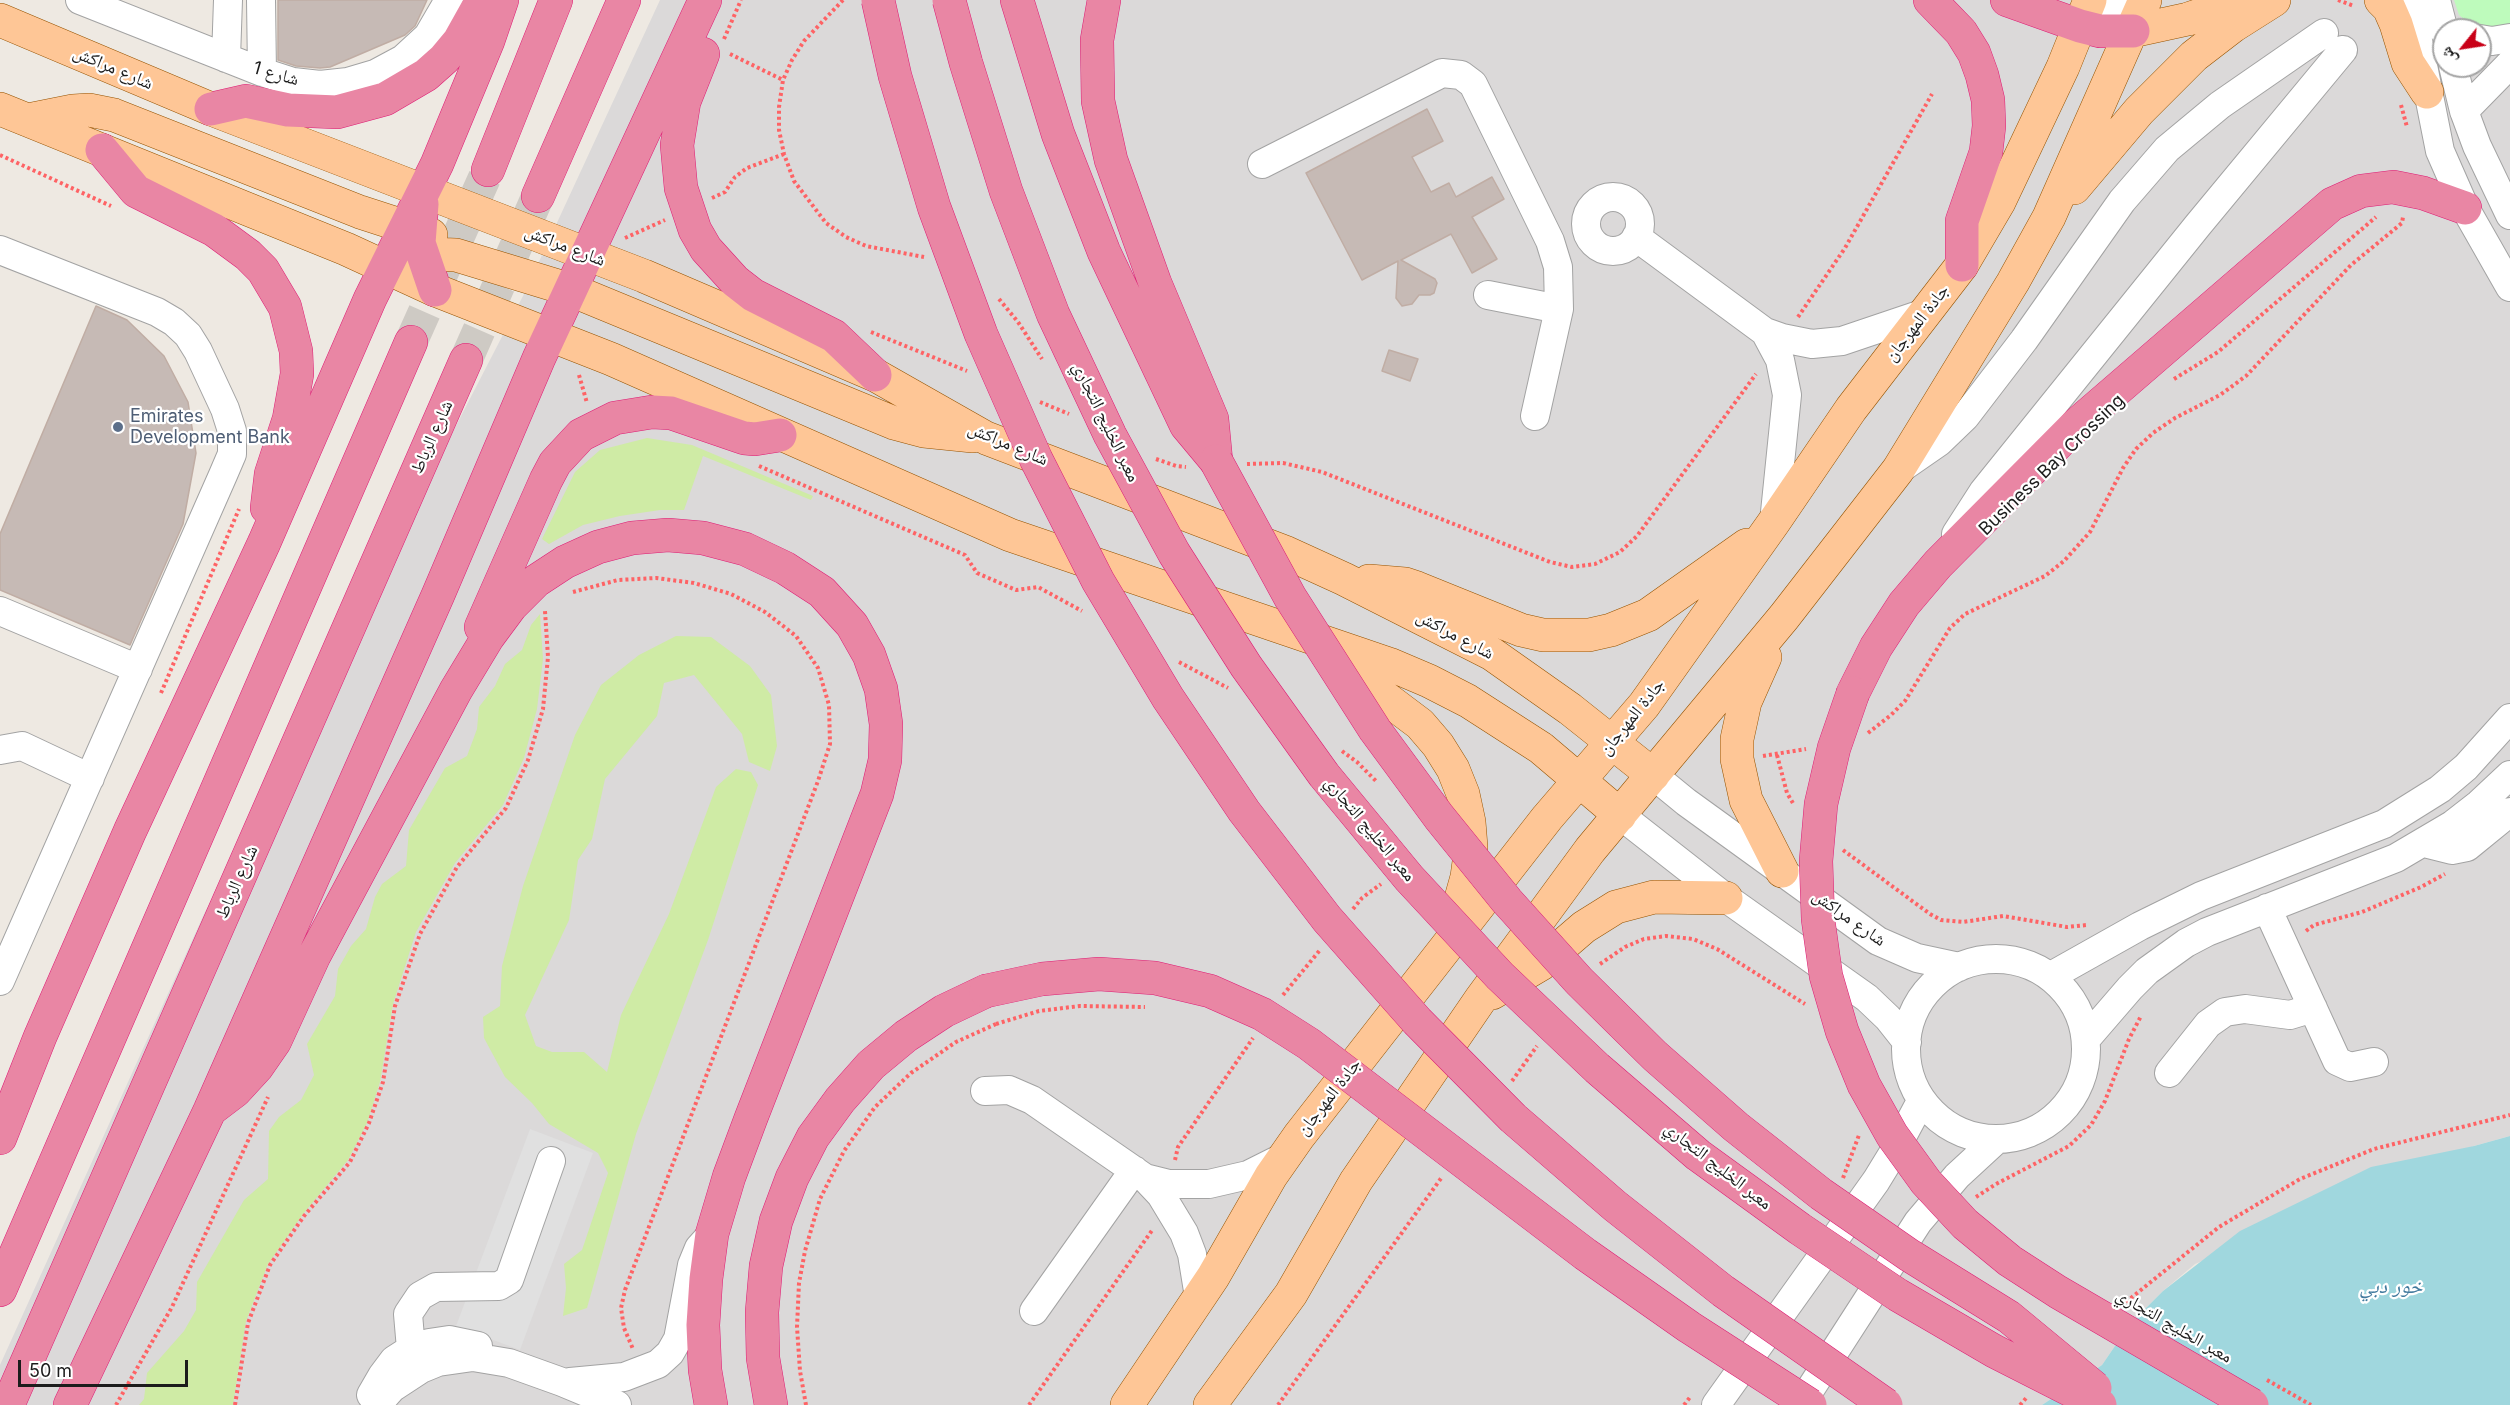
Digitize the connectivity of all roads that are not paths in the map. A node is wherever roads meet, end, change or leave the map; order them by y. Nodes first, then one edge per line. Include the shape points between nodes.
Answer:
1 (80, 0) edge
2 (228, 0) edge
3 (261, 0) edge
4 (449, 0) edge
5 (482, 0) edge
6 (502, 0) edge
7 (556, 0) edge
8 (624, 0) edge
9 (706, 0) edge
10 (878, 0) edge
11 (949, 0) edge
12 (1017, 0) edge
13 (1104, 0) edge
14 (1930, 0) edge
15 (2007, 0) edge
16 (2244, 0) edge
17 (2274, 0) edge
18 (2381, 0) edge
19 (2410, 0) edge
20 (2088, 9) edge
21 (2139, 16) edge
22 (0, 20) edge
23 (2510, 38) edge
24 (2492, 41) edge
25 (226, 58) junction
26 (2510, 64) edge
27 (262, 72) junction
28 (2456, 78) edge
29 (2427, 92) junction
30 (211, 109) junction
31 (2464, 111) junction
32 (14, 115) edge
33 (102, 150) junction
34 (1262, 164) dead end
35 (488, 170) tunnel mouth
36 (424, 191) junction
37 (538, 196) tunnel mouth
38 (2464, 208) junction
39 (2510, 215) edge
40 (2049, 217) junction
41 (1587, 230) junction
42 (1636, 237) junction
43 (416, 238) junction
44 (1550, 241) junction
45 (0, 250) edge
46 (588, 255) junction
47 (1962, 265) junction
48 (386, 267) junction
49 (2510, 287) edge
50 (435, 290) junction
51 (571, 290) junction
52 (1488, 295) dead end
53 (1559, 309) junction
54 (1925, 313) junction
55 (550, 334) junction
56 (1774, 340) junction
57 (411, 342) tunnel mouth
58 (466, 360) tunnel mouth
59 (875, 375) junction
60 (1535, 416) dead end
61 (780, 435) junction
62 (986, 438) junction
63 (1217, 464) junction
64 (1898, 470) junction
65 (1772, 525) junction
66 (264, 543) junction
67 (1938, 564) junction
68 (1344, 579) junction
69 (0, 611) edge
70 (1784, 617) junction
71 (1301, 635) junction
72 (138, 669) junction
73 (456, 690) junction
74 (2510, 718) edge
75 (1612, 742) junction
76 (0, 750) edge
77 (1653, 775) junction
78 (2510, 775) edge
79 (90, 778) junction
80 (1579, 780) junction
81 (2510, 812) edge
82 (1620, 815) junction
83 (2424, 843) junction
84 (1782, 871) junction
85 (1726, 898) junction
86 (2267, 908) junction
87 (1449, 944) junction
88 (1959, 967) junction
89 (2051, 976) junction
90 (0, 981) edge
91 (1480, 1000) junction
92 (2313, 1008) junction
93 (2086, 1039) junction
94 (1907, 1042) junction
95 (2374, 1062) dead end
96 (2169, 1073) dead end
97 (985, 1091) dead end
98 (1920, 1103) junction
99 (7, 1110) edge
100 (210, 1110) junction
101 (0, 1138) edge
102 (1995, 1141) junction
103 (1284, 1156) junction
104 (550, 1161) dead end
105 (1152, 1182) junction
106 (712, 1234) junction
107 (0, 1290) edge
108 (1199, 1297) junction
109 (1034, 1311) dead end
110 (411, 1349) junction
111 (497, 1356) junction
112 (562, 1382) junction
113 (2256, 1390) edge
114 (1704, 1400) edge
115 (8, 1405) edge
116 (70, 1405) edge
117 (368, 1405) edge
118 (377, 1405) edge
119 (617, 1405) edge
120 (711, 1405) edge
121 (771, 1405) edge
122 (1127, 1405) edge
123 (1210, 1405) edge
124 (1800, 1405) edge
125 (1810, 1405) edge
126 (1886, 1405) edge
127 (2100, 1405) edge
128 (2114, 1405) edge

1 - 25 street, شارع 1
2 - 25 street
3 - 27 street
4 - 27 street, شارع 1 via 428,36 403,59 375,74 321,85 293,82
5 - 30 highway via 444,59 406,89 385,99 337,112 288,110 246,101
6 - 36 highway
7 - 35 highway
8 - 37 highway
9 - 46 highway
9 - 59 highway via 706,44 684,102 677,145 681,188 695,230 706,249 735,281 753,295 834,336
10 - 126 highway, bridge via 934,207 981,334 1036,459 1098,581 1168,698 1244,811 1327,919 1417,1021 1513,1118 1615,1206 1723,1291
11 - 127 highway, معبر الخليج التجاري, bridge via 1006,191 1053,314 1110,435 1174,553 1246,666 1331,783 1409,878 1500,976 1596,1068 1698,1155 1898,1295
12 - 63 highway via 1058,134 1104,252 1182,417
13 - 63 highway via 1097,40 1098,101 1111,160 1155,283 1212,419
14 - 47 highway via 1974,52 1988,100 1986,152 1962,221
15 - 20 highway
16 - 21 main road via 2188,19
17 - 40 main road via 2213,41 2157,92
18 - 29 main road via 2396,24 2408,63
19 - 29 street
20 - 21 highway via 2100,31
20 - 47 main road, جادة المهرجان via 2000,202
21 - 40 main road
22 - 30 main road, شارع مراكش
23 - 24 street
25 - 27 street, شارع 1
26 - 31 street
28 - 31 street
29 - 38 street via 2440,151
30 - 36 main road, شارع مراكش
31 - 39 street via 2484,164
32 - 33 main road
32 - 43 main road via 88,110 107,113 360,212
33 - 48 main road
33 - 66 highway via 136,191 214,230 248,255 285,307 294,340 297,374 289,419 271,474
34 - 44 street via 1442,73 1455,73 1477,90
36 - 43 highway
36 - 46 main road, شارع مراكش
38 - 49 street
38 - 67 highway via 2393,187 2361,190 2332,204 2076,425
40 - 64 main road
41 - 42 street via 1596,245 1604,249 1622,249
41 - 42 street via 1586,221 1593,205 1617,197 1637,212
41 - 44 street
42 - 56 street
43 - 46 main road via 522,263 544,264
43 - 48 main road
43 - 50 highway
43 - 51 main road via 439,253
44 - 53 street via 1558,267
45 - 72 street via 158,312 174,322 188,334 198,351 225,409 232,431 232,454
46 - 51 highway
46 - 59 main road, شارع مراكش
47 - 54 main road, جادة المهرجان
48 - 50 main road
48 - 66 highway
50 - 55 main road
51 - 55 highway
51 - 62 main road via 894,423 924,431
52 - 53 street
53 - 60 street
54 - 56 street via 1842,341 1812,344
54 - 65 main road, جادة المهرجان via 1851,409
55 - 61 main road
55 - 100 highway
56 - 65 street via 1787,395
57 - 107 highway
58 - 115 highway, شارع الرباط
59 - 62 main road, شارع مراكش
61 - 71 main road via 1010,536
61 - 73 highway via 744,438 671,413 652,412 615,418 581,435 555,463 546,480
62 - 68 main road, شارع مراكش via 1287,553
63 - 128 highway, bridge via 1290,597 1375,730 1507,901 1579,981 1655,1056 1755,1142 1889,1241 2009,1317
64 - 67 street via 1939,442 1965,417 2122,201 2167,149 2202,119 2333,41 2198,225 1983,492
64 - 70 main road
65 - 68 main road via 1648,615 1589,635 1521,630 1405,584
65 - 75 main road, جادة المهرجان via 1644,705
66 - 99 highway via 130,831
67 - 113 highway, bridge via 1881,638 1852,693 1821,804 1816,861 1818,919 1826,976 1842,1031 1864,1085 1892,1135 1926,1182 1965,1224 2010,1261 2058,1292
68 - 75 main road, شارع مراكش via 1492,654
69 - 72 street
70 - 77 main road
70 - 84 main road via 1745,702 1737,739 1740,780 1746,800
71 - 80 main road via 1389,664 1468,701 1541,748
71 - 87 main road via 1420,724 1453,769 1463,794 1471,846
72 - 79 street
73 - 100 highway via 314,956 275,1041 235,1091
73 - 106 highway via 511,606 536,581 598,547 632,538 668,535 703,538 745,549 785,568 822,592 852,625 869,656 881,689 886,724 885,760 877,794 747,1128
74 - 89 street via 2474,760 2440,789 2384,824 2201,896
75 - 77 main road, شارع مراكش
75 - 80 main road, جادة المهرجان
76 - 79 street via 22,746
77 - 82 main road
77 - 84 street, شارع مراكش
78 - 83 street via 2479,804
79 - 90 street
80 - 82 main road
80 - 87 main road, جادة المهرجان
81 - 83 street via 2467,847 2452,850
82 - 85 street
82 - 91 main road
83 - 86 street via 2368,870
84 - 88 street, شارع مراكش via 1878,941 1917,958
85 - 91 main road via 1654,897 1617,907 1584,927 1541,964
85 - 94 street via 1867,998
86 - 92 street
86 - 93 street via 2207,932 2166,956 2130,988
87 - 103 main road, جادة المهرجان
88 - 89 street via 1997,958 2035,966
88 - 94 street via 1929,990 1918,1006
89 - 93 street via 2074,1002
91 - 123 main road via 1356,1180 1291,1294
92 - 95 street via 2341,1065
92 - 96 street via 2290,1015 2245,1009 2225,1012 2208,1024
93 - 102 street via 2082,1072 2061,1108 2028,1133
94 - 98 street via 1908,1073
97 - 105 street via 1009,1090 1032,1100
98 - 102 street via 1938,1122 1961,1135
98 - 114 street via 1876,1181
99 - 101 highway
100 - 116 highway
102 - 124 street via 1957,1176 1918,1222
103 - 105 street via 1229,1181
103 - 108 main road, جادة المهرجان
104 - 110 street via 509,1280 499,1286 436,1287 420,1296 408,1314
105 - 108 street via 1184,1233
105 - 109 street
106 - 112 street via 699,1248 692,1265 678,1339 670,1353 658,1364 624,1377
106 - 120 highway via 702,1324
108 - 122 main road, جادة المهرجان
110 - 111 street via 448,1340 468,1343
110 - 117 street via 394,1360
111 - 112 street
111 - 118 street via 438,1362 406,1377
112 - 119 street
121 - 125 highway, bridge via 763,1358 762,1312 766,1266 776,1221 813,1137 840,1100 871,1065 944,1011 986,991 1042,979 1099,974 1155,978 1210,991 1262,1014 1309,1044 1604,1267

